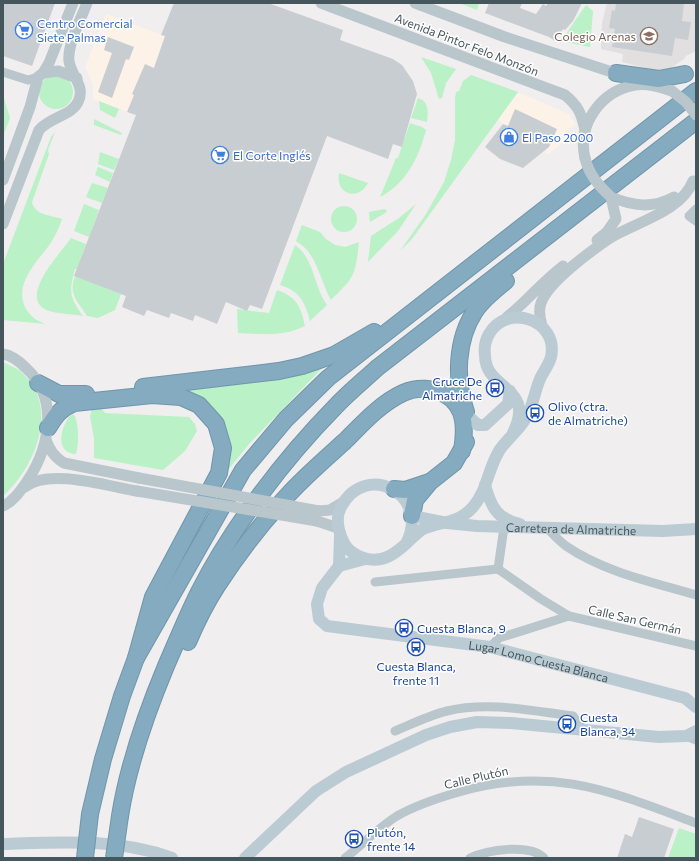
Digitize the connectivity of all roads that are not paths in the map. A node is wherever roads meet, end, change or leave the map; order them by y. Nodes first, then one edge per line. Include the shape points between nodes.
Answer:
1 (73, 3) edge
2 (87, 3) edge
3 (321, 3) edge
4 (415, 3) edge
5 (690, 70) edge
6 (3, 72) edge
7 (616, 73) junction
8 (40, 75) junction
9 (77, 78) junction
10 (654, 85) junction
11 (696, 91) edge
12 (696, 115) edge
13 (696, 121) edge
14 (585, 130) junction
15 (624, 177) junction
16 (694, 178) edge
17 (3, 180) edge
18 (614, 201) junction
19 (696, 209) edge
20 (696, 221) edge
21 (3, 224) edge
22 (487, 253) junction
23 (506, 318) junction
24 (542, 326) junction
25 (4, 353) edge
26 (38, 383) junction
27 (510, 391) junction
28 (468, 416) junction
29 (47, 434) junction
30 (512, 435) junction
31 (462, 452) junction
32 (430, 482) junction
33 (485, 485) junction
34 (22, 488) junction
35 (394, 489) junction
36 (345, 501) junction
37 (3, 506) edge
38 (318, 516) junction
39 (412, 516) junction
40 (447, 523) junction
41 (504, 527) junction
42 (540, 527) junction
43 (696, 529) edge
44 (339, 532) junction
45 (406, 544) junction
46 (365, 559) junction
47 (339, 566) junction
48 (498, 570) junction
49 (375, 582) dead end
50 (696, 595) edge
51 (569, 616) junction
52 (696, 646) edge
53 (490, 647) junction
54 (136, 658) junction
55 (696, 707) edge
56 (584, 730) junction
57 (395, 731) dead end
58 (693, 736) edge
59 (123, 798) junction
60 (696, 823) edge
61 (270, 835) junction
62 (3, 844) edge
63 (142, 850) junction
64 (85, 858) edge
65 (114, 858) edge
66 (157, 858) edge
67 (172, 858) edge
68 (245, 858) edge
69 (255, 858) edge
70 (345, 858) edge
71 (470, 858) edge
72 (544, 858) edge

1 - 8 street via 49,63
2 - 9 street via 70,47 70,67
3 - 14 street, Avenida Pintor Felo Monzón via 565,95 576,104
4 - 7 street, Avenida Pintor Felo Monzón via 505,37
5 - 7 highway via 659,79
5 - 10 highway via 673,82
6 - 8 street via 28,80
7 - 10 street, Avenida Pintor Felo Monzón
8 - 9 street via 58,71
8 - 17 street
9 - 21 street via 80,91 78,102 70,111 49,120 39,130
10 - 12 street, Avenida Pintor Felo Monzón, bridge via 672,91 686,102
10 - 14 street via 631,86 604,99 592,113
11 - 22 highway
13 - 15 highway
14 - 18 street, bridge via 583,149 587,168 597,184
15 - 28 highway via 588,216 494,290 475,310 463,337 459,361 461,396
15 - 59 highway via 377,368 335,406 301,445 231,536 199,591 154,695 138,740
16 - 18 street via 680,194 664,202 646,206
16 - 24 street via 689,191 671,207 610,238 564,274 540,303 539,316
18 - 23 street via 616,219 607,232 548,278
19 - 20 street via 689,216
22 - 26 highway via 379,330 334,355 302,366 70,396 59,394
22 - 54 highway via 328,378 286,418 243,470
23 - 24 main road via 530,319
23 - 27 main road via 496,325 489,335 484,347 484,361 490,374
24 - 30 main road via 551,345 550,357 540,379 532,408
25 - 26 street via 23,365
26 - 29 street via 48,407
27 - 28 main road via 508,404 485,425 478,425
27 - 30 main road via 516,398 519,416
28 - 31 highway via 469,429
29 - 34 street via 34,471
29 - 38 street, bridge via 50,450 64,463
29 - 54 highway via 56,414 74,404 152,395 181,397 199,405 216,424 223,448 219,473 153,598
30 - 33 main road via 496,456
31 - 32 highway via 454,463
31 - 59 highway via 464,427 462,413 456,401 433,389 418,388 403,393 389,402 286,496 217,586 190,636 164,696 143,756
32 - 35 highway via 405,490
32 - 39 highway via 415,500
33 - 40 main road via 481,497 466,514
33 - 42 main road via 494,509 508,521
34 - 37 street
34 - 38 street, bridge via 40,479 59,477 137,491
35 - 36 main road via 375,484 368,485 356,490
35 - 39 main road via 404,498
36 - 38 street
36 - 44 main road via 340,508
38 - 44 street
39 - 40 main road
39 - 45 main road via 411,535
40 - 41 main road, Carretera de Almatriche
40 - 45 main road via 421,530
41 - 42 main road, Carretera de Almatriche
41 - 48 street
42 - 43 main road, Carretera de Almatriche via 663,531
42 - 50 street via 588,559 628,575
44 - 46 main road via 344,544
44 - 47 main road
45 - 46 main road via 385,558
46 - 47 main road
47 - 53 main road, Lugar Lomo Cuesta Blanca via 322,588 317,604 319,619 327,626
48 - 49 street
48 - 51 street, Calle San Germán
51 - 52 street, Calle San Germán
51 - 53 street, Calle San Germán via 499,638
53 - 55 main road, Lugar Lomo Cuesta Blanca via 685,698
54 - 64 highway, bridge via 103,759 90,814
56 - 57 street via 573,716 479,707 447,711
56 - 58 main road via 659,737
56 - 61 main road via 477,722 426,735 346,772 316,792
59 - 65 highway, bridge
60 - 70 street, Calle Plutón via 629,798 579,784 515,780 439,798 397,816
61 - 68 main road
61 - 69 main road
62 - 63 main road via 106,842
63 - 66 main road
63 - 67 main road
71 - 72 street via 509,849 531,851

